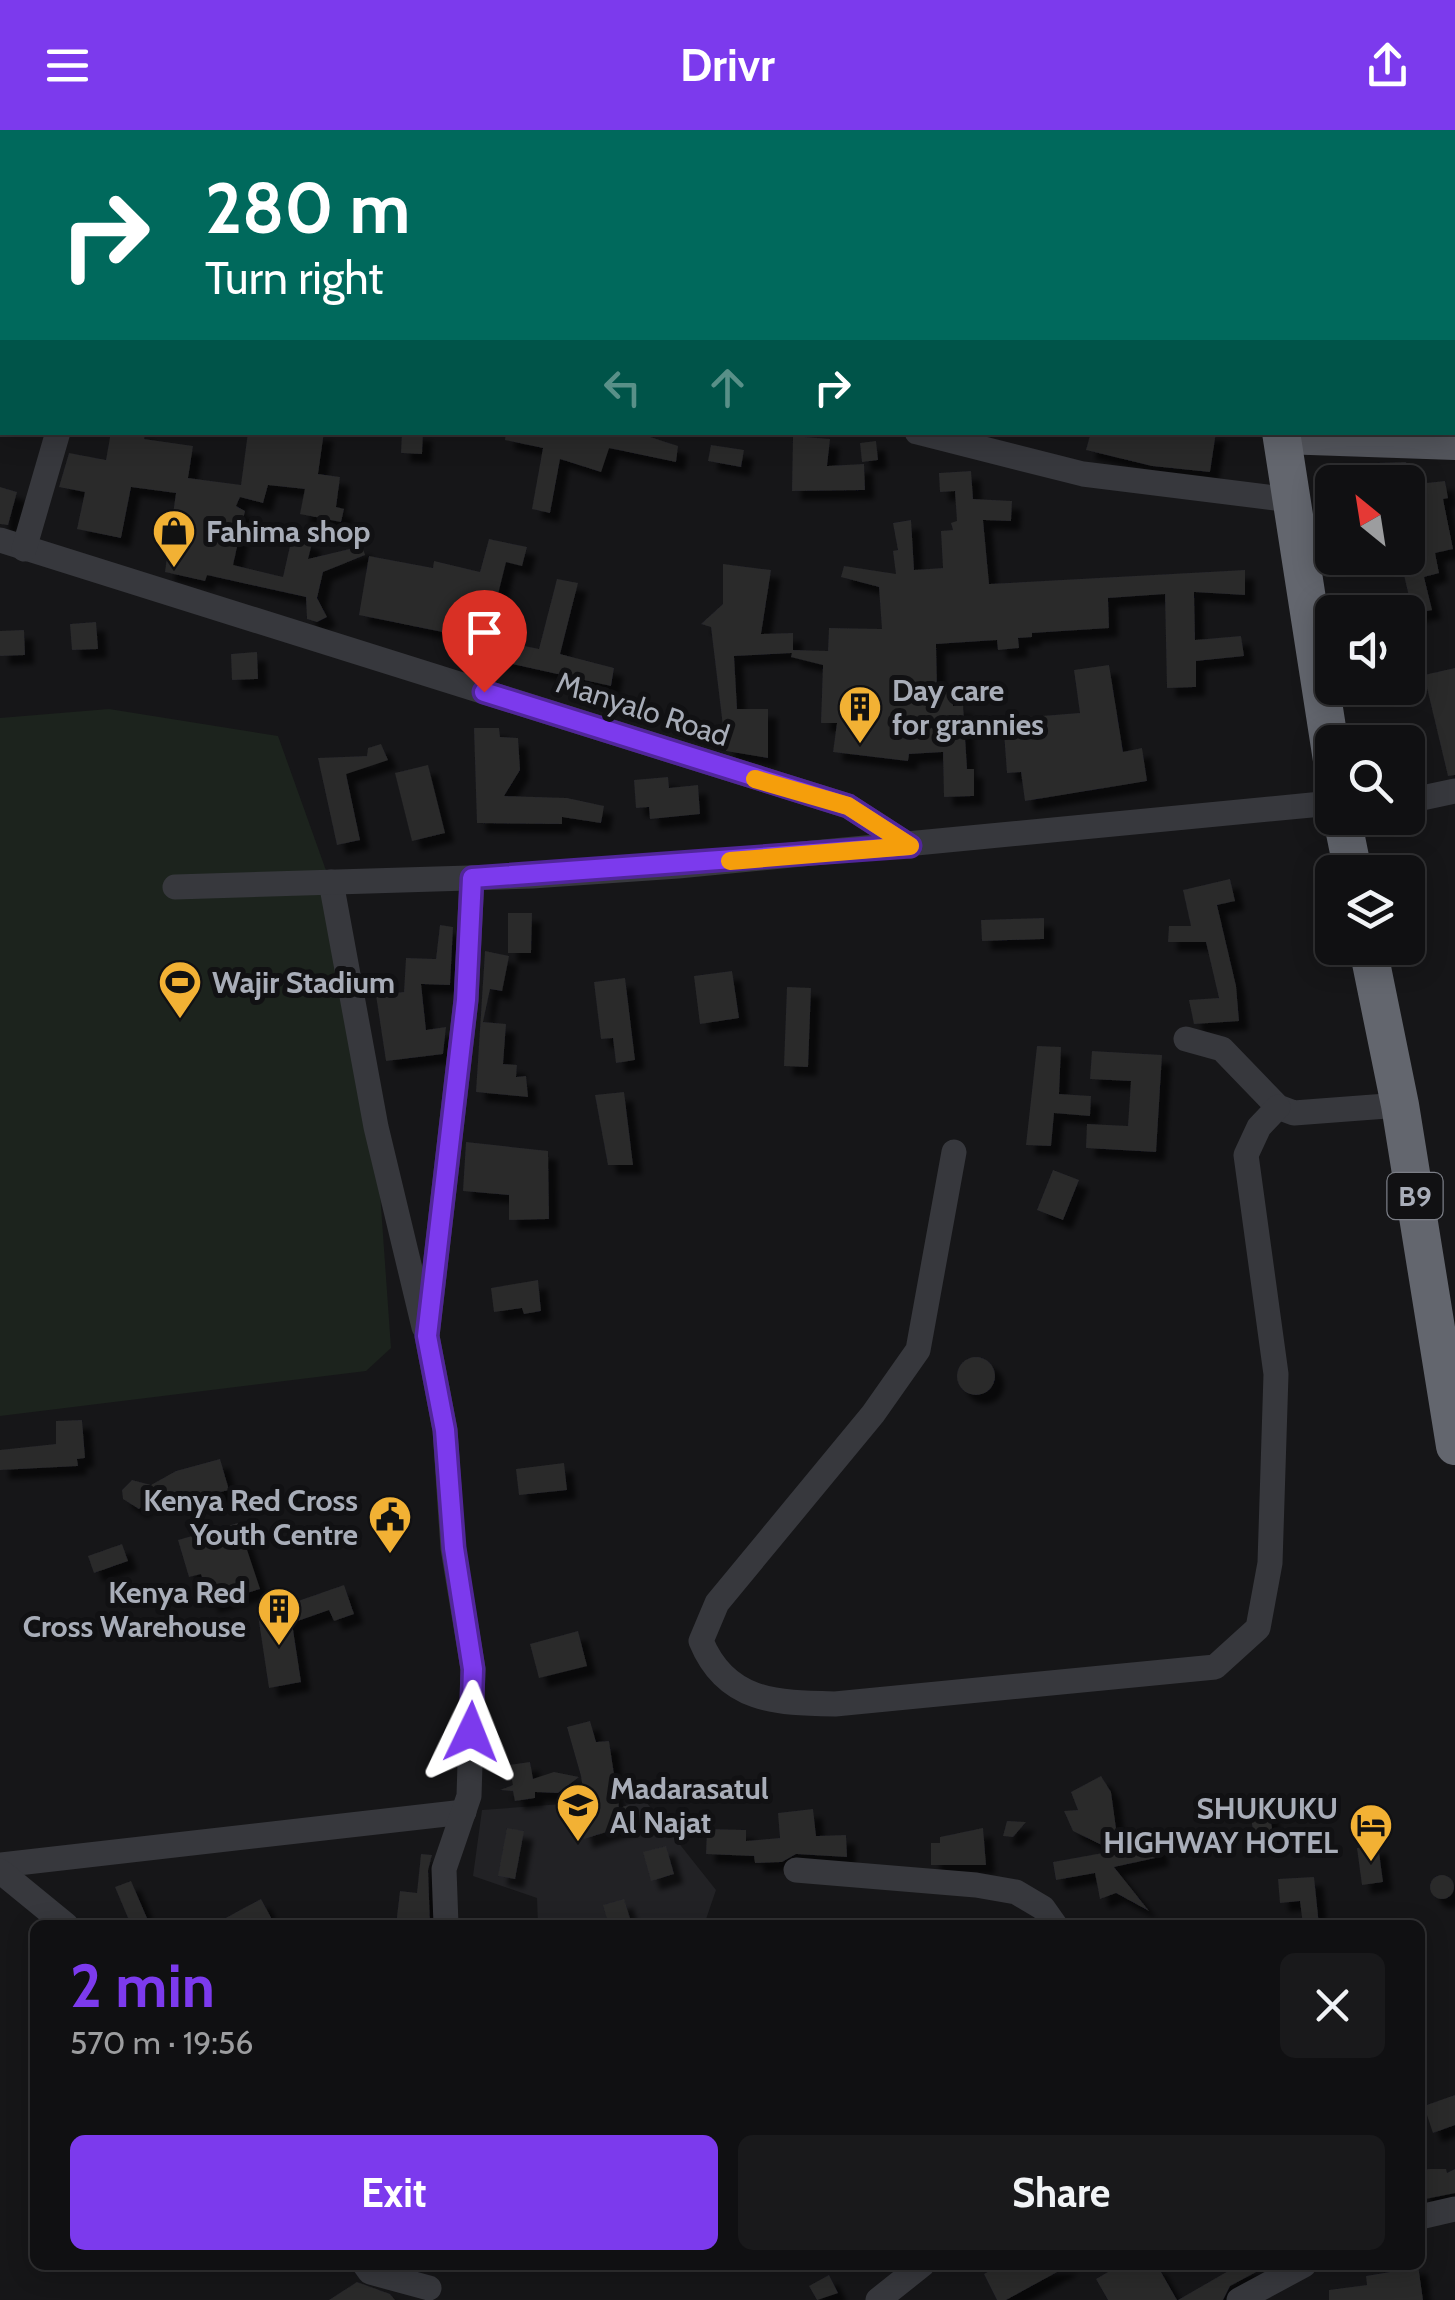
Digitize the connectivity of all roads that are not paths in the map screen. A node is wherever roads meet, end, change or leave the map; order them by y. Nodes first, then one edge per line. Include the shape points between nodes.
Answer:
1 (57, 435) edge
2 (929, 435) edge
3 (1282, 435) edge
4 (1455, 444) edge
5 (1291, 500) junction
6 (12, 545) edge
7 (1326, 725) edge
8 (1455, 791) edge
9 (1425, 797) edge
10 (1315, 805) edge
11 (910, 846) junction
12 (472, 878) junction
13 (331, 882) junction
14 (175, 886) dead end
15 (1371, 965) edge
16 (1186, 1039) dead end
17 (1400, 1105) junction
18 (1278, 1106) junction
19 (954, 1152) dead end
20 (427, 1336) junction
21 (1455, 1446) edge
22 (464, 1812) junction
23 (0, 1868) edge
24 (796, 1870) dead end
25 (60, 1920) edge
26 (446, 1920) edge
27 (1051, 1920) edge
28 (1455, 2209) edge
29 (1425, 2216) edge
30 (369, 2270) edge
31 (916, 2270) edge
32 (1295, 2270) edge
33 (430, 2284) edge
34 (878, 2300) edge
35 (1239, 2300) edge

1 - 6 street
2 - 5 street via 1083,474
3 - 4 main road
3 - 5 highway
5 - 7 highway
6 - 11 street, Manyalo Road via 848,806
8 - 9 street
10 - 11 street
11 - 12 street
12 - 13 street
12 - 20 street via 464,1019
13 - 14 street
13 - 20 street via 372,1110
15 - 17 highway, B9
16 - 18 street via 1222,1049
17 - 18 street via 1294,1113
17 - 21 highway, B9
18 - 19 street via 1246,1155 1276,1374 1270,1563 1258,1628 1239,1650 1215,1667 834,1704 781,1703 740,1690 711,1664 702,1641 706,1628 717,1603 918,1350
20 - 22 street via 473,1669
22 - 23 street
22 - 26 street via 444,1869
23 - 25 street
24 - 27 street via 976,1884 1016,1892
28 - 29 street
30 - 33 street
31 - 34 street
32 - 35 street

